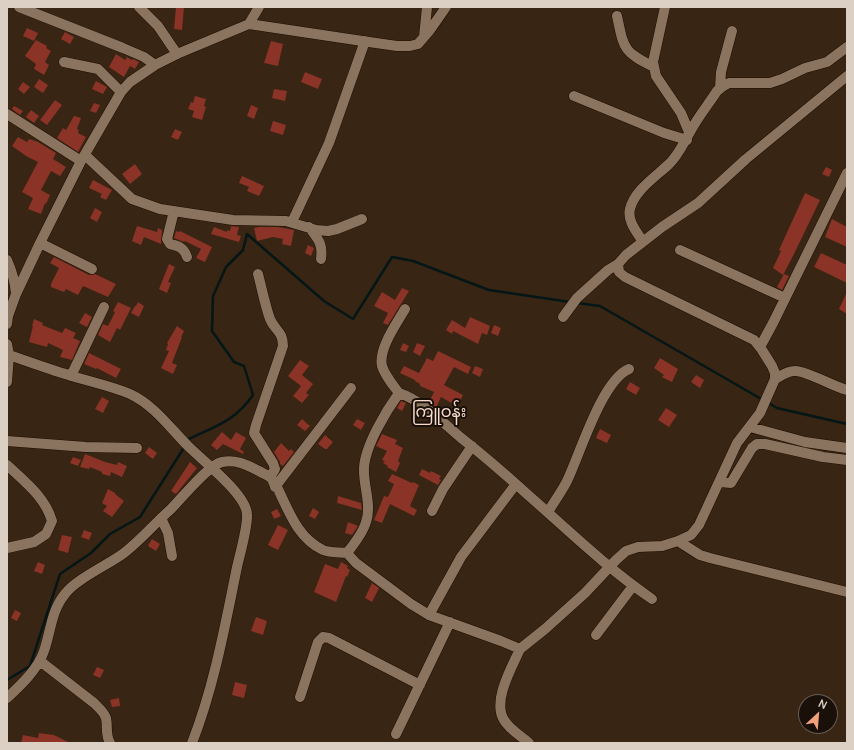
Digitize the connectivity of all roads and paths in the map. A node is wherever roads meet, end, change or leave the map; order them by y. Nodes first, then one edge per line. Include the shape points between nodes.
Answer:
1 (19, 7) edge
2 (139, 7) edge
3 (259, 7) edge
4 (427, 7) edge
5 (446, 7) edge
6 (665, 7) edge
7 (617, 16) dead end
8 (249, 24) junction
9 (732, 32) dead end
10 (424, 37) junction
11 (365, 42) junction
12 (847, 48) edge
13 (177, 54) junction
14 (64, 62) dead end
15 (155, 65) junction
16 (654, 67) junction
17 (847, 76) edge
18 (720, 88) junction
19 (121, 92) junction
20 (574, 96) dead end
21 (7, 114) edge
22 (688, 136) junction
23 (83, 158) junction
24 (847, 173) edge
25 (174, 211) junction
26 (362, 218) dead end
27 (292, 222) junction
28 (309, 227) junction
29 (643, 242) junction
30 (40, 243) junction
31 (680, 250) dead end
32 (187, 257) dead end
33 (321, 259) dead end
34 (7, 260) edge
35 (618, 264) junction
36 (92, 269) dead end
37 (258, 274) dead end
38 (16, 294) junction
39 (785, 298) junction
40 (104, 307) dead end
41 (405, 309) dead end
42 (563, 317) dead end
43 (7, 324) edge
44 (762, 343) junction
45 (7, 344) edge
46 (9, 355) junction
47 (629, 369) dead end
48 (71, 376) junction
49 (775, 379) junction
50 (7, 382) edge
51 (350, 388) dead end
52 (847, 390) edge
53 (399, 393) junction
54 (750, 427) junction
55 (7, 441) edge
56 (472, 446) junction
57 (136, 448) dead end
58 (847, 448) edge
59 (847, 460) edge
60 (7, 465) edge
61 (211, 466) junction
62 (270, 477) junction
63 (720, 482) junction
64 (516, 484) junction
65 (275, 487) junction
66 (432, 511) dead end
67 (548, 512) junction
68 (161, 518) junction
69 (678, 541) junction
70 (7, 548) edge
71 (347, 553) junction
72 (172, 556) dead end
73 (609, 568) junction
74 (633, 586) junction
75 (847, 592) edge
76 (652, 600) dead end
77 (429, 615) junction
78 (450, 622) junction
79 (596, 635) dead end
80 (520, 649) junction
81 (40, 661) junction
82 (420, 685) junction
83 (300, 697) dead end
84 (7, 698) edge
85 (396, 734) dead end
86 (110, 743) edge
87 (192, 743) edge
88 (529, 743) edge

1 - 15 street via 123,48
2 - 13 street via 158,26
3 - 8 street
4 - 10 street
5 - 10 street
6 - 16 street via 657,39
7 - 16 street via 624,47 632,56
8 - 11 street
8 - 13 street
9 - 18 street via 721,72
10 - 11 street via 418,44 410,46
11 - 27 street via 329,143
12 - 18 street via 827,62 770,83 729,83
13 - 15 street
14 - 19 street via 98,69
15 - 19 street via 130,82
16 - 22 street via 656,76 677,106
17 - 29 street via 746,159 698,203
18 - 22 street
19 - 23 street
20 - 22 street via 664,134
21 - 23 street
22 - 29 street via 668,164 652,177 635,198 630,208 629,218
23 - 25 street via 132,199
23 - 30 street
24 - 39 street
25 - 27 street via 233,220
25 - 32 street via 167,239 170,244 184,250
26 - 28 street via 328,231
27 - 28 street
28 - 33 street via 320,240
29 - 35 street
30 - 36 street
30 - 38 street
31 - 39 street
34 - 38 street via 13,274
35 - 42 street via 574,302
35 - 44 street via 619,272 625,277
37 - 62 street via 271,322 283,340 254,433 273,463 274,469
38 - 43 street
39 - 44 street
40 - 48 street
41 - 53 street via 385,345 382,361 385,373
44 - 49 street via 775,373
45 - 46 street
46 - 48 street
46 - 50 street
47 - 67 street via 612,382 594,415 567,482
48 - 61 street via 131,395 151,408 188,447
49 - 52 street via 796,371
49 - 54 street via 760,413
51 - 65 street
53 - 56 street via 418,403
53 - 71 street via 367,452 364,467 367,522
54 - 58 street via 805,442
54 - 63 street via 737,443
55 - 57 street
56 - 64 street
56 - 66 street via 443,489
59 - 63 street via 757,444 731,482
60 - 70 street via 37,493 52,521 46,534 34,542
61 - 62 street via 220,462 235,461
61 - 68 street
61 - 87 street via 241,500 247,513 210,689
62 - 65 street
63 - 69 street via 699,525 691,535
64 - 67 street
64 - 77 street via 461,557
65 - 71 street via 294,523 306,538 324,550
67 - 73 street
68 - 72 street via 168,533
68 - 81 street via 125,552 65,593 56,607
69 - 73 street via 626,551
69 - 75 street via 700,555
71 - 77 street via 356,563
73 - 74 street
73 - 80 street via 545,629
74 - 76 street
74 - 79 street
77 - 78 street
78 - 80 street
78 - 82 street
80 - 88 street via 500,697 501,708 503,719
81 - 84 street
81 - 86 street via 101,710 106,717 107,737
82 - 83 street via 323,637 318,642
82 - 85 street

